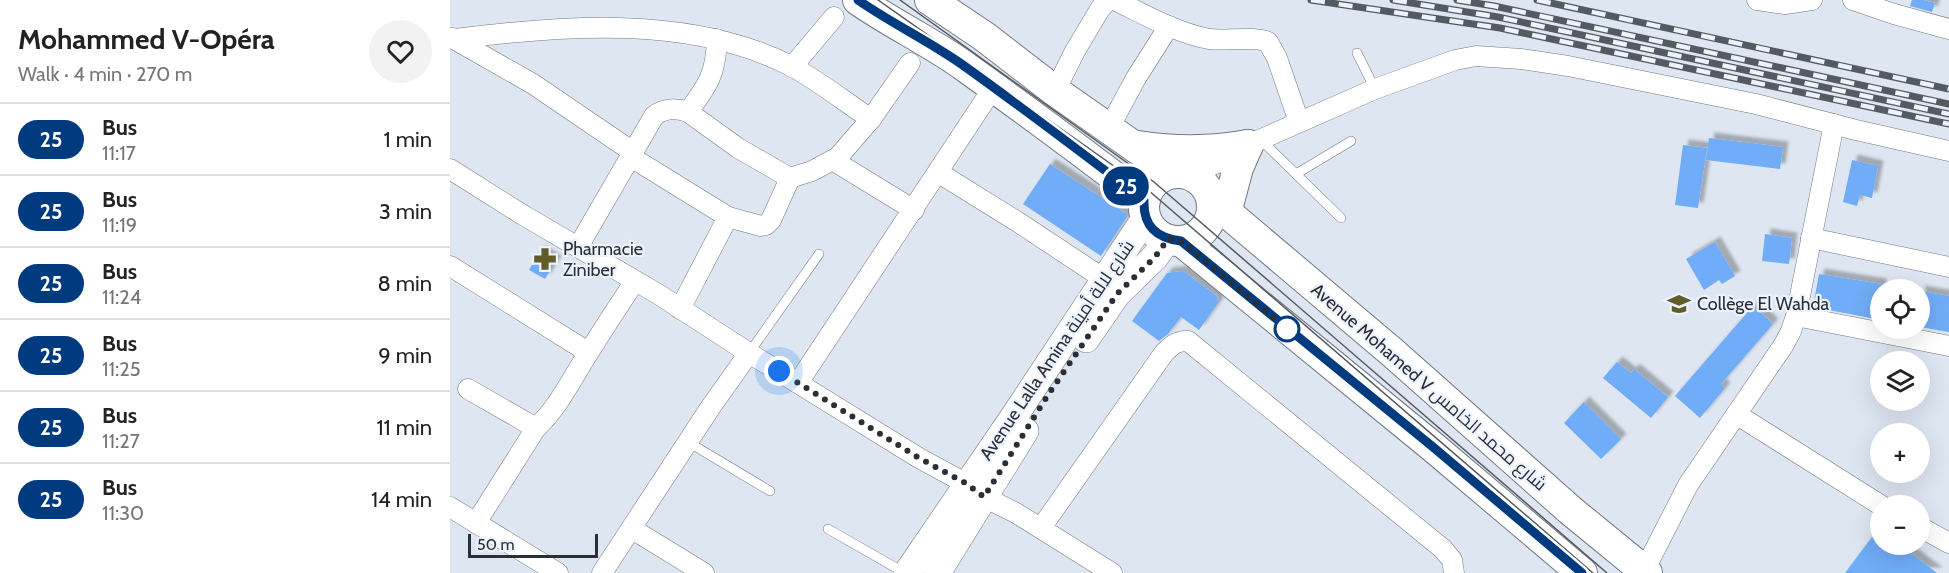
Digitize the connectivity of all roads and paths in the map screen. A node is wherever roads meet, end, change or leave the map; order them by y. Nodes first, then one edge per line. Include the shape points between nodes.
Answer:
1 (930, 0) edge
2 (1108, 0) edge
3 (1114, 0) edge
4 (1757, 0) edge
5 (1812, 0) edge
6 (1853, 0) edge
7 (869, 8) edge
8 (834, 17) dead end
9 (1169, 26) junction
10 (1949, 29) edge
11 (453, 38) edge
12 (717, 39) junction
13 (1357, 53) dead end
14 (910, 63) dead end
15 (792, 67) junction
16 (993, 88) junction
17 (1375, 89) junction
18 (1055, 91) junction
19 (688, 112) junction
20 (871, 119) junction
21 (1299, 122) junction
22 (1834, 124) junction
23 (1108, 128) junction
24 (1351, 141) dead end
25 (1255, 142) junction
26 (1134, 145) junction
27 (1949, 151) edge
28 (632, 155) junction
29 (834, 161) junction
30 (450, 169) edge
31 (939, 173) junction
32 (1296, 174) junction
33 (790, 178) junction
34 (1204, 186) junction
35 (1145, 209) junction
36 (914, 210) junction
37 (728, 217) junction
38 (1341, 218) dead end
39 (1811, 238) junction
40 (1175, 240) junction
41 (578, 247) junction
42 (819, 254) dead end
43 (450, 266) edge
44 (1949, 267) edge
45 (1104, 279) junction
46 (635, 281) junction
47 (680, 309) junction
48 (1796, 316) junction
49 (1949, 346) edge
50 (588, 352) junction
51 (749, 353) junction
52 (798, 383) junction
53 (468, 389) dead end
54 (1736, 414) junction
55 (536, 428) junction
56 (688, 442) junction
57 (976, 490) junction
58 (770, 491) dead end
59 (1870, 498) edge
60 (450, 507) edge
61 (476, 523) junction
62 (1041, 528) junction
63 (632, 529) junction
64 (828, 529) dead end
65 (1930, 533) edge
66 (1949, 543) edge
67 (1567, 568) edge
68 (1646, 572) edge
69 (558, 573) edge
70 (602, 573) edge
71 (704, 573) edge
72 (906, 573) edge
73 (937, 573) edge
74 (1112, 573) edge
75 (1454, 573) edge

1 - 18 main road, Avenue Mohamed V شارع محمد الخامس
2 - 18 street
3 - 9 street
4 - 5 street via 1785,4
6 - 10 street
7 - 16 main road via 931,44
8 - 15 street
9 - 21 street via 1209,39 1258,38 1268,42
9 - 23 street
11 - 12 street via 524,30 619,27
11 - 28 street via 533,84
12 - 15 street
12 - 19 street via 712,75
13 - 17 lane
14 - 20 street
15 - 20 street
16 - 31 street
16 - 35 main road
17 - 21 street
17 - 22 street via 1476,56 1579,68
18 - 23 main road, Avenue Mohamed V شارع محمد الخامس
19 - 28 street via 661,110 649,123
19 - 33 street via 738,148
20 - 29 street
21 - 25 street
22 - 27 street
22 - 39 street
23 - 26 main road, Avenue Mohamed V شارع محمد الخامس
24 - 32 lane
25 - 26 main road via 1198,152
25 - 32 lane
25 - 34 street
25 - 34 main road via 1238,168
26 - 34 main road, Avenue Mohamed V شارع محمد الخامس
28 - 37 street
28 - 41 street
29 - 33 street
29 - 36 street
30 - 41 street
31 - 36 street
31 - 45 street
32 - 38 lane
33 - 37 street via 766,225
34 - 35 main road via 1162,176 1148,190
34 - 40 main road via 1212,214 1207,225 1200,233
34 - 68 main road, Avenue Mohamed V شارع محمد الخامس via 1570,510
35 - 40 main road via 1158,235
35 - 45 street, Avenue Lalla Amina شارع لالة أمينة
36 - 52 street
37 - 47 street
39 - 44 street
39 - 48 street
40 - 57 street, Avenue Lalla Amina شارع لالة أمينة via 1117,294 1042,404
40 - 67 main road via 1433,447
41 - 46 street
42 - 51 lane
43 - 50 street
45 - 57 street, Avenue Lalla Amina شارع لالة أمينة via 1015,415
46 - 47 street
46 - 50 street
47 - 51 street
48 - 49 street
48 - 54 street via 1783,346
50 - 55 street via 548,417
51 - 52 street
51 - 56 street
52 - 57 street
53 - 55 street
54 - 59 street
54 - 68 street via 1688,485
55 - 61 street
56 - 58 lane
56 - 63 street
57 - 62 street
57 - 72 street, Avenue Lalla Amina شارع لالة أمينة
57 - 73 street, Avenue Lalla Amina شارع لالة أمينة
60 - 61 street
61 - 69 street
62 - 74 street
62 - 75 street via 1164,353 1172,345 1188,341 1443,549 1452,560
63 - 70 street
63 - 71 street
64 - 72 lane
65 - 66 street

